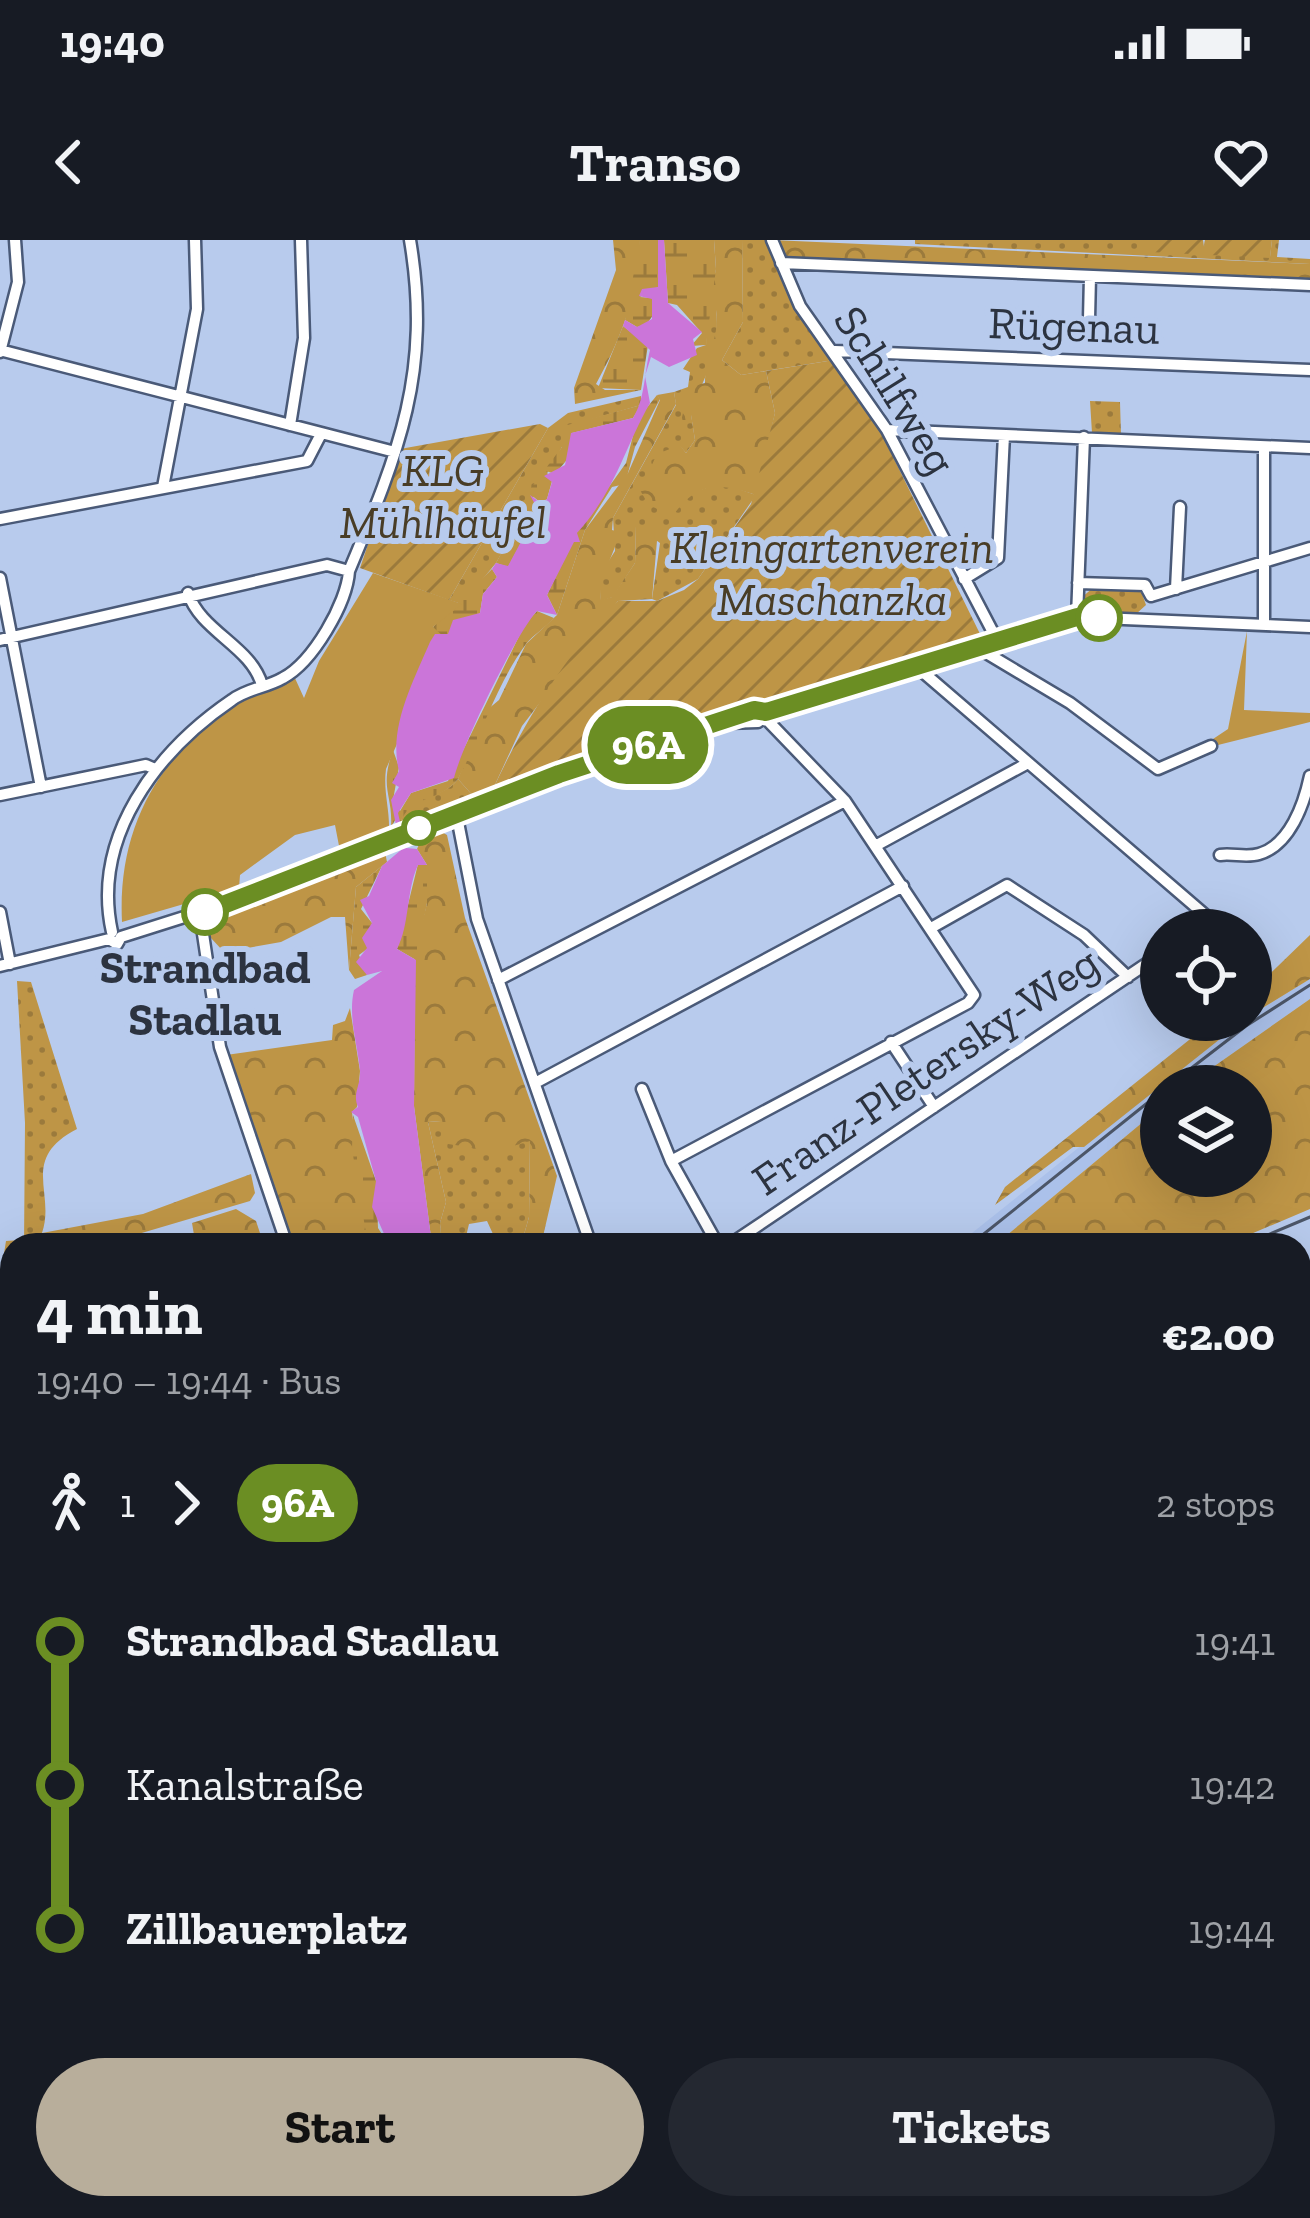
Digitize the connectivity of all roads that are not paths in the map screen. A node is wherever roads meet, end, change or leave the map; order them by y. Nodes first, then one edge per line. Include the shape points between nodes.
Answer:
1 (15, 240) edge
2 (195, 240) edge
3 (301, 240) edge
4 (410, 240) edge
5 (772, 240) edge
6 (781, 263) junction
7 (1090, 276) junction
8 (1310, 285) edge
9 (1088, 319) dead end
10 (0, 351) edge
11 (835, 351) junction
12 (1310, 370) edge
13 (182, 397) junction
14 (290, 425) junction
15 (887, 430) junction
16 (321, 434) junction
17 (1004, 435) junction
18 (1084, 437) junction
19 (1264, 447) junction
20 (1310, 448) edge
21 (395, 452) junction
22 (163, 487) junction
23 (1180, 507) dead end
24 (0, 519) edge
25 (1310, 548) edge
26 (1264, 562) junction
27 (349, 571) junction
28 (0, 578) edge
29 (964, 579) junction
30 (1078, 583) junction
31 (1176, 589) junction
32 (188, 593) junction
33 (1151, 596) junction
34 (1077, 617) junction
35 (1147, 620) junction
36 (1264, 625) junction
37 (1310, 627) edge
38 (6, 639) edge
39 (998, 640) junction
40 (978, 648) junction
41 (917, 667) junction
42 (262, 685) junction
43 (766, 712) junction
44 (1211, 746) dead end
45 (1028, 763) junction
46 (155, 769) junction
47 (1310, 776) edge
48 (40, 787) junction
49 (0, 795) edge
50 (845, 801) junction
51 (456, 812) junction
52 (877, 845) junction
53 (1220, 854) dead end
54 (903, 886) junction
55 (1198, 909) edge
56 (0, 912) edge
57 (200, 914) junction
58 (931, 928) junction
59 (114, 936) junction
60 (5, 965) edge
61 (1140, 969) edge
62 (1128, 977) junction
63 (498, 980) junction
64 (891, 1042) junction
65 (535, 1083) junction
66 (642, 1089) dead end
67 (934, 1107) junction
68 (671, 1161) junction
69 (283, 1233) edge
70 (587, 1233) edge
71 (711, 1233) edge
72 (748, 1233) edge

1 - 10 street via 18,281
2 - 13 street via 197,309
3 - 14 street via 304,338
4 - 21 street via 418,350
5 - 6 street, Schilfweg
6 - 7 street
6 - 11 street, Schilfweg via 800,306
7 - 8 street
7 - 9 street
10 - 13 street
11 - 12 street, Rügenau
11 - 15 street, Schilfweg
13 - 14 street
13 - 22 street
14 - 16 street
15 - 17 street
15 - 29 street, Schilfweg
16 - 21 street
16 - 22 street via 307,461
17 - 18 street
17 - 29 street via 998,558
18 - 19 street
18 - 30 street
19 - 20 street
19 - 26 street
21 - 27 street
22 - 24 street
23 - 31 street
25 - 26 street
26 - 31 street
26 - 36 street
27 - 32 street via 327,565
27 - 42 street via 347,590 302,662
28 - 38 street
29 - 39 street, Schilfweg
30 - 33 street via 1145,585
30 - 34 street
31 - 33 street
32 - 38 street via 154,609
32 - 42 street via 193,608 258,670
33 - 35 street
34 - 35 street
34 - 39 street
35 - 36 street
36 - 37 street
38 - 48 street
39 - 40 street
40 - 41 street
40 - 44 street via 1070,703 1158,770
41 - 43 street
41 - 45 street
42 - 46 street via 217,710
43 - 50 street
43 - 51 street
45 - 52 street
45 - 55 street
46 - 48 street
46 - 59 street via 112,855
47 - 53 street via 1296,820 1279,842 1257,855
48 - 49 street
50 - 52 street
50 - 63 street
51 - 57 street
51 - 63 street via 467,883
52 - 54 street
54 - 58 street
54 - 65 street
56 - 60 street
57 - 59 street
57 - 69 street via 220,1047
58 - 62 street via 1007,885 1084,935
58 - 64 street via 974,995
59 - 60 street
61 - 62 street, Franz-Pletersky-Weg
62 - 67 street, Franz-Pletersky-Weg
63 - 65 street
64 - 67 street
64 - 68 street
65 - 70 street
66 - 68 street
67 - 72 street, Franz-Pletersky-Weg
68 - 71 street

